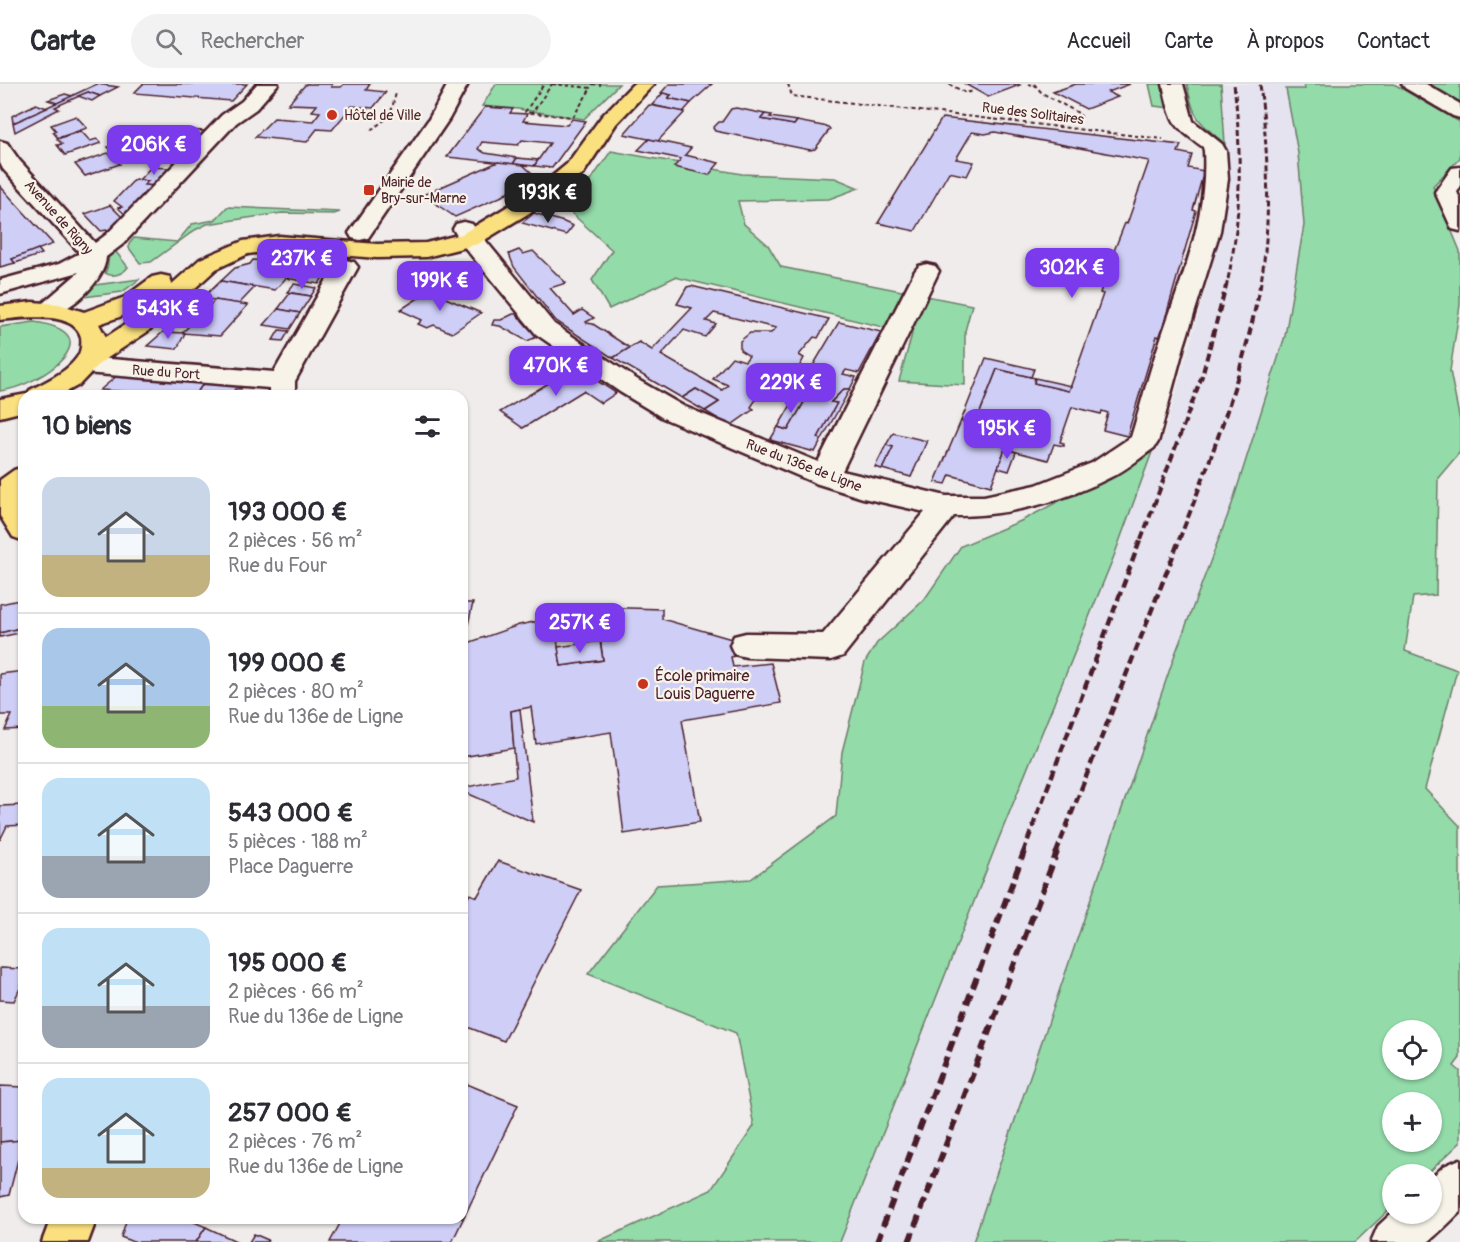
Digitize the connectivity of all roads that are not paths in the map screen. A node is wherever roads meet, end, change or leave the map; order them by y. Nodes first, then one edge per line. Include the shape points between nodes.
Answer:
1 (268, 84) edge
2 (458, 84) edge
3 (644, 84) edge
4 (1173, 84) edge
5 (1412, 84) edge
6 (1460, 111) edge
7 (0, 147) edge
8 (1460, 173) edge
9 (1460, 224) edge
10 (360, 233) junction
11 (467, 234) junction
12 (328, 246) junction
13 (94, 255) junction
14 (346, 267) dead end
15 (927, 271) dead end
16 (0, 287) edge
17 (48, 309) junction
18 (0, 313) edge
19 (84, 320) junction
20 (78, 375) edge
21 (282, 388) edge
22 (50, 390) edge
23 (18, 404) edge
24 (0, 408) edge
25 (825, 476) junction
26 (5, 491) edge
27 (946, 506) junction
28 (18, 518) edge
29 (746, 645) dead end
30 (1460, 1182) edge
31 (1442, 1198) edge
32 (72, 1224) edge
33 (1414, 1224) edge
34 (65, 1242) edge
35 (1394, 1242) edge

1 - 13 street via 229,119 146,210
2 - 10 street
3 - 11 main road via 609,120 575,170 546,193
4 - 27 street, Rue du 136e de Ligne via 1185,125 1212,144 1217,179 1209,231 1144,442 1102,470 1042,494 984,506
5 - 6 street
7 - 13 street, Avenue de Rigny
8 - 9 street via 1446,192
10 - 11 main road
10 - 12 main road
10 - 19 main road via 284,229 224,240 185,258 141,300
11 - 12 main road via 426,250
11 - 25 street, Rue du 136e de Ligne via 545,329 629,386 673,412
12 - 20 main road via 262,244 224,255 208,264
13 - 16 street via 67,269
13 - 17 street, Avenue de Rigny via 90,277
14 - 21 street
15 - 25 street
17 - 18 main road
17 - 19 main road via 65,311
19 - 20 main road via 93,331 95,344
20 - 21 street, Rue du Port
20 - 22 main road
23 - 24 main road
25 - 27 street, Rue du 136e de Ligne via 862,489
26 - 28 main road
27 - 29 street via 831,647
30 - 31 street
32 - 34 main road
33 - 35 street

